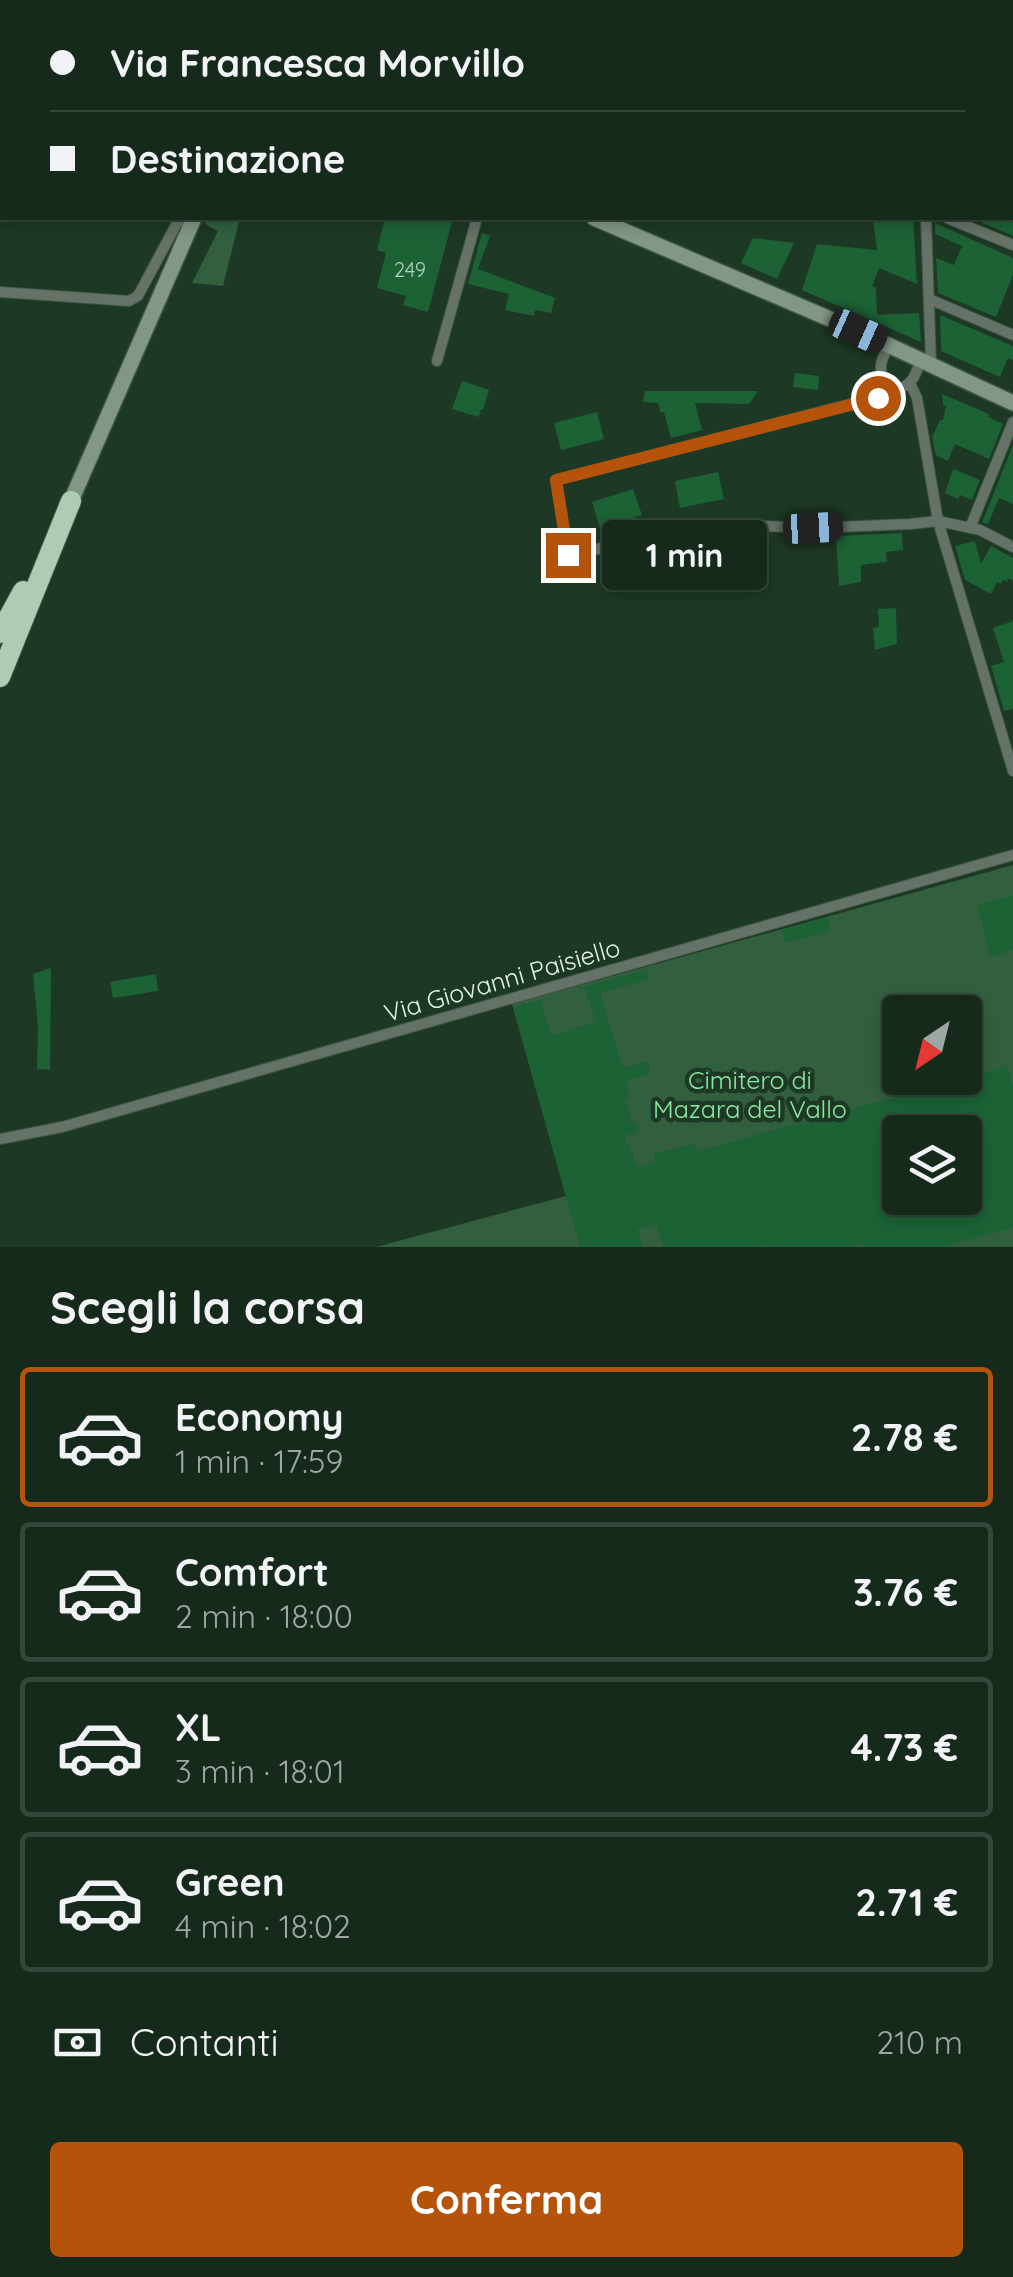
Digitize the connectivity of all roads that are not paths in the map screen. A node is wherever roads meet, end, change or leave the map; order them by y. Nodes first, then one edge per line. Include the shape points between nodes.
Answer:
1 (185, 220) edge
2 (190, 220) edge
3 (476, 220) edge
4 (599, 220) edge
5 (926, 220) edge
6 (952, 220) edge
7 (1013, 246) edge
8 (0, 292) edge
9 (930, 299) junction
10 (1013, 335) edge
11 (888, 345) junction
12 (437, 360) dead end
13 (926, 362) junction
14 (910, 383) junction
15 (892, 388) junction
16 (1013, 402) edge
17 (1013, 422) edge
18 (71, 501) junction
19 (938, 520) junction
20 (970, 528) junction
21 (1013, 547) edge
22 (0, 634) edge
23 (0, 654) edge
24 (0, 678) edge
25 (1013, 771) edge
26 (1013, 855) edge
27 (0, 1139) edge

1 - 8 street via 177,223 138,296 129,301
2 - 18 main road
3 - 12 street
4 - 11 main road
5 - 9 street
6 - 7 street
9 - 10 street
9 - 13 street
11 - 13 main road
11 - 15 street via 880,373
13 - 14 street
13 - 16 main road
14 - 15 street
14 - 19 street
15 - 19 street via 878,398 556,480 568,555 660,529
17 - 20 street
18 - 22 highway
18 - 23 highway
18 - 24 highway
19 - 20 street
19 - 25 street
20 - 21 street
26 - 27 street, Via Giovanni Paisiello via 62,1127

